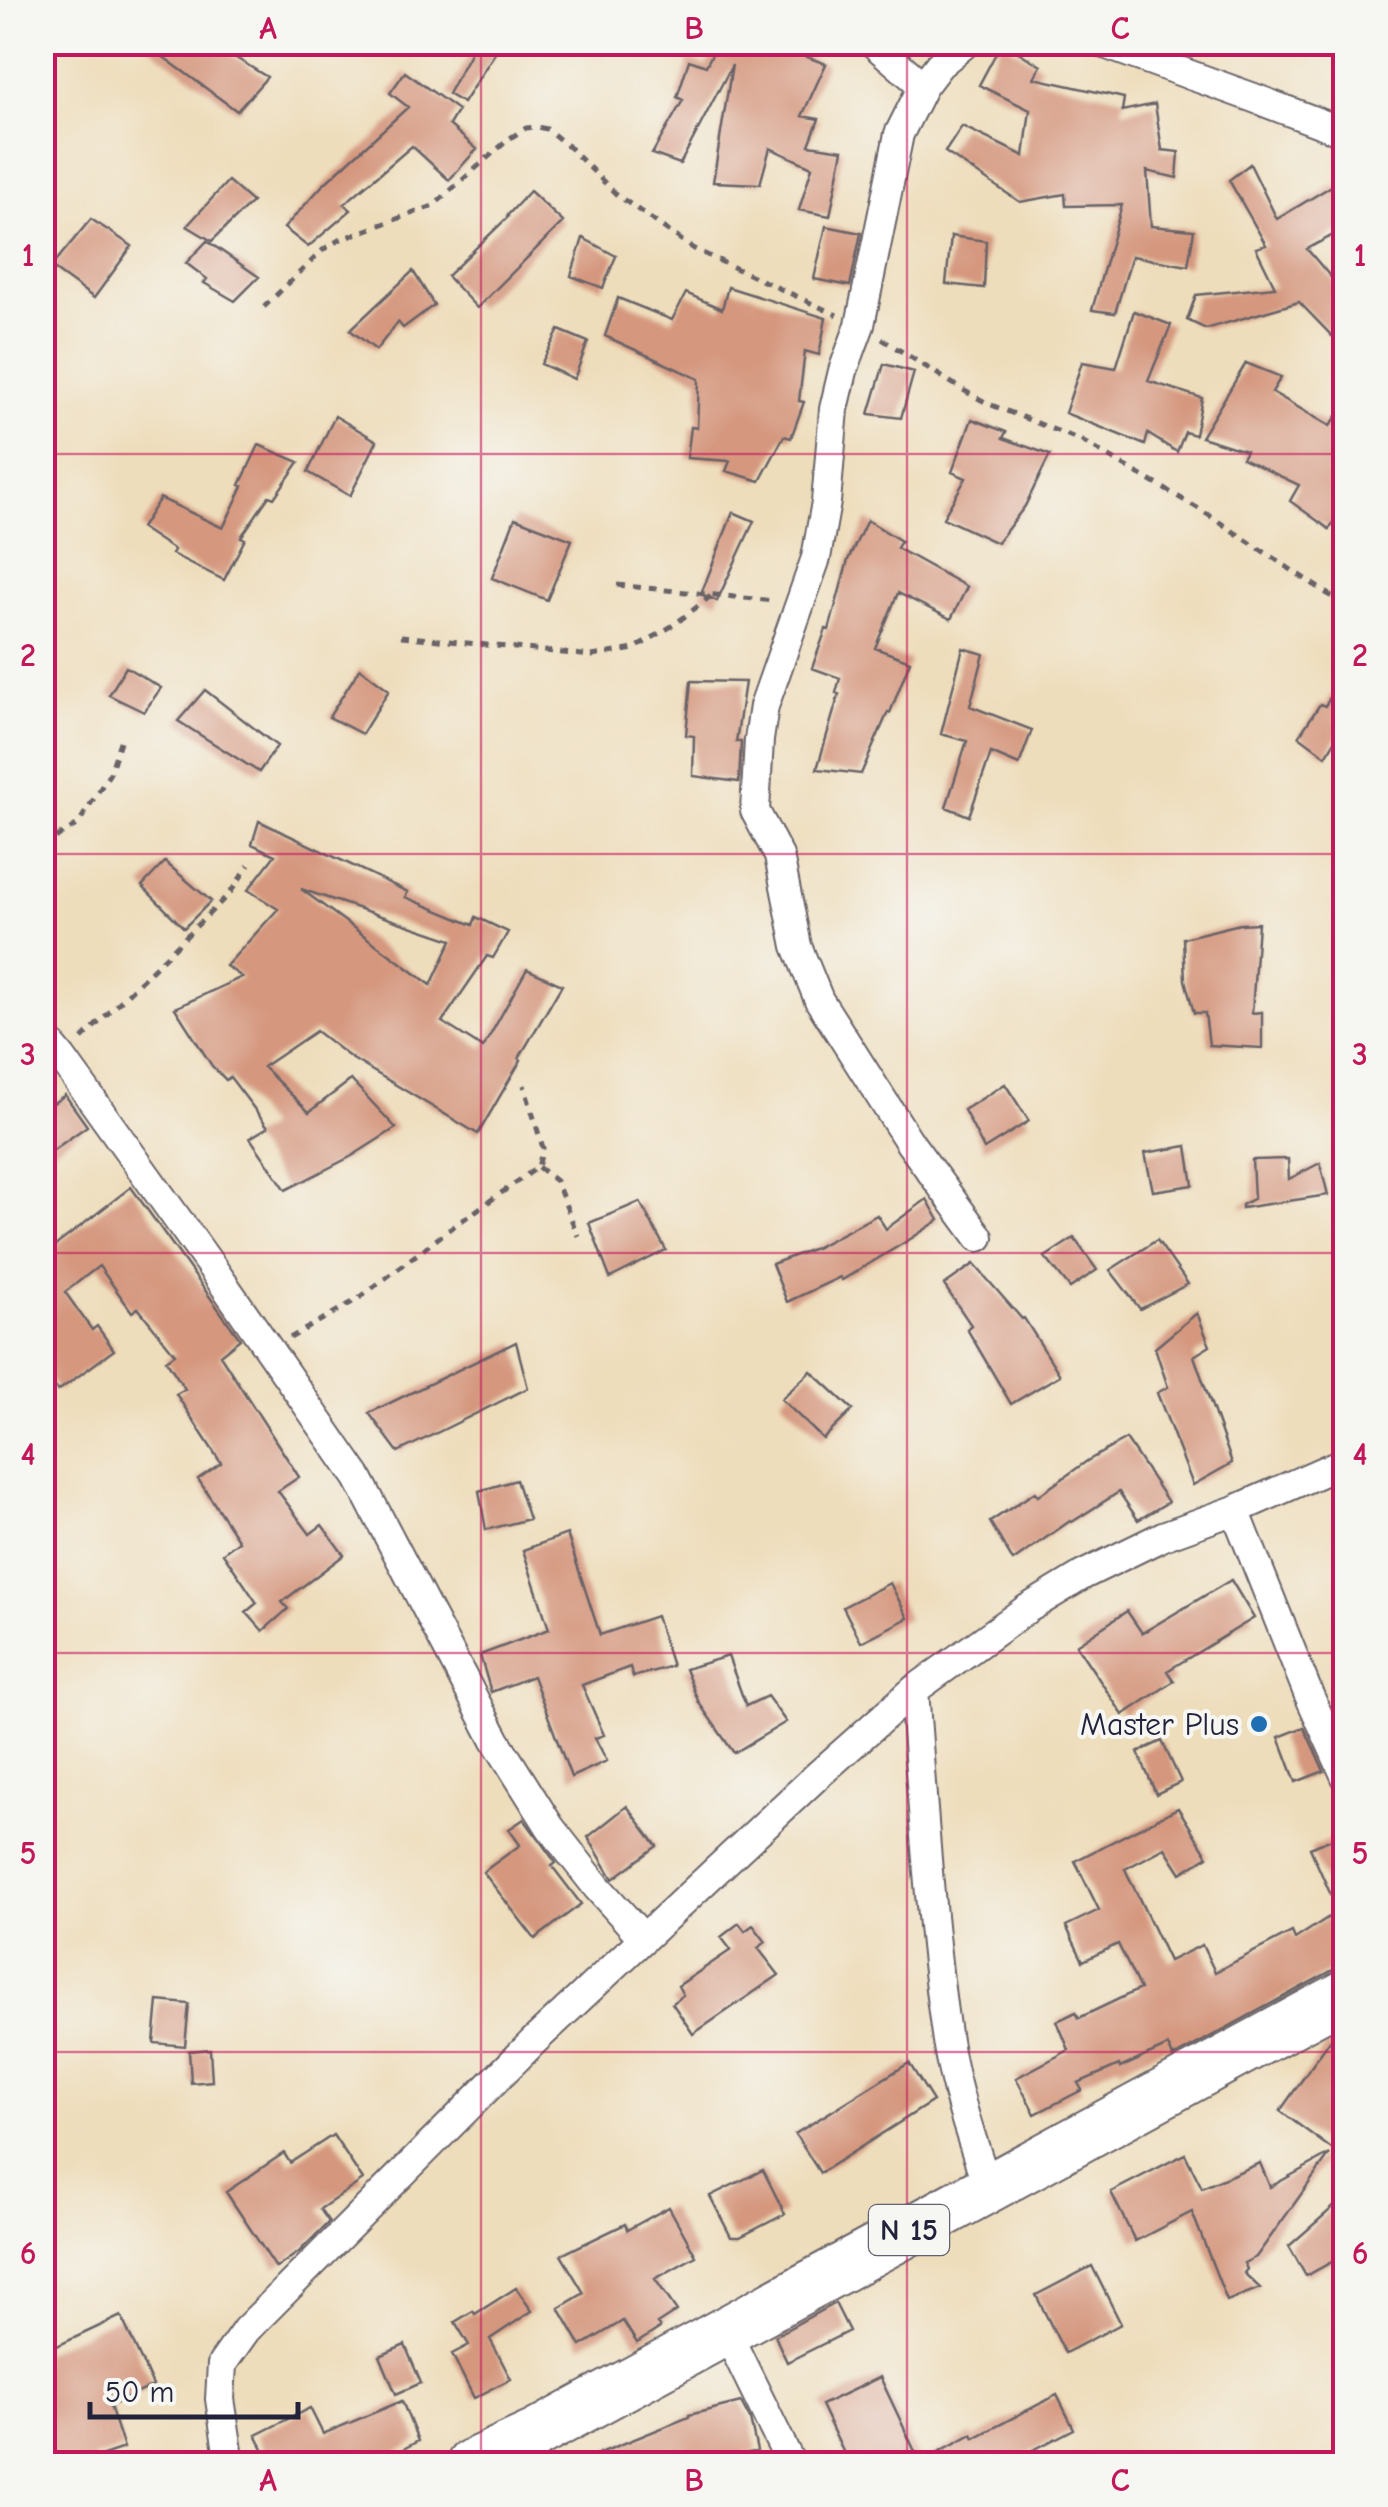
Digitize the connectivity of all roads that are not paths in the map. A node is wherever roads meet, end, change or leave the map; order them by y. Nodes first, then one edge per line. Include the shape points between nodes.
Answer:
1 (872, 42) edge
2 (967, 42) edge
3 (1099, 42) edge
4 (923, 86) junction
5 (1346, 133) edge
6 (42, 1034) edge
7 (979, 1237) dead end
8 (1346, 1462) edge
9 (1235, 1510) junction
10 (914, 1690) junction
11 (1346, 1777) edge
12 (643, 1938) junction
13 (1346, 1994) edge
14 (988, 2188) junction
15 (725, 2329) junction
16 (230, 2464) edge
17 (471, 2464) edge
18 (791, 2464) edge

1 - 4 street
2 - 4 street
3 - 5 street
4 - 7 street via 899,134 860,325 834,410 816,558 764,706 755,811 779,856 797,946 819,1000
6 - 12 street via 358,1478 496,1741 550,1827
8 - 9 street
9 - 10 street via 1083,1575
9 - 11 street
10 - 12 street
10 - 14 street via 948,2042
12 - 16 street via 246,2330 222,2364
13 - 14 highway, N 15
14 - 15 highway, N 15
15 - 17 highway, N 15
15 - 18 street

